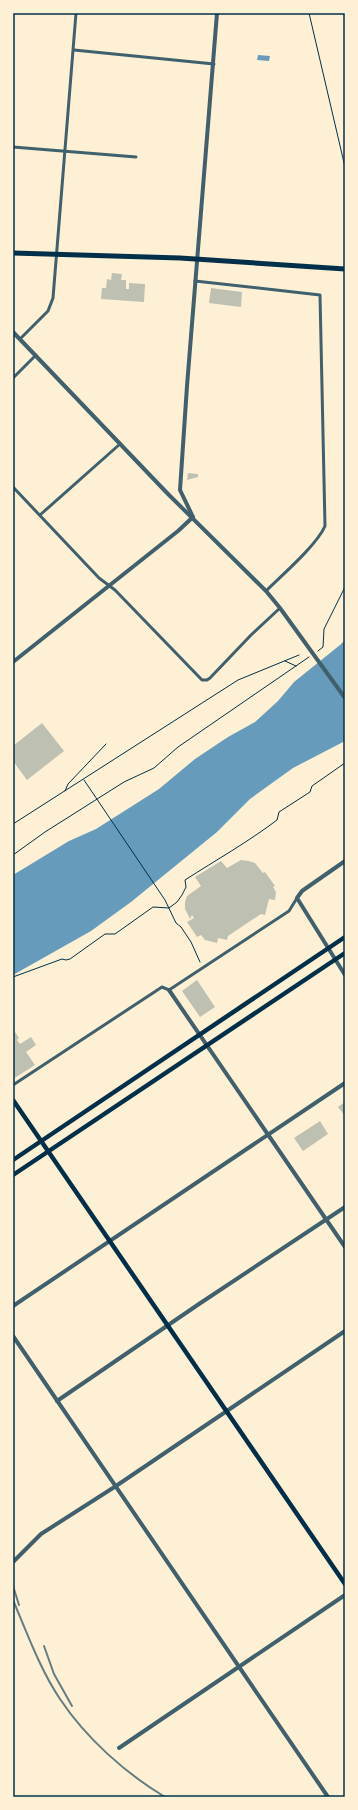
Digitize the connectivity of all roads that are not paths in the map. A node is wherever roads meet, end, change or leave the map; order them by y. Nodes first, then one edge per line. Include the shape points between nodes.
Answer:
1 (76, 13) edge
2 (217, 13) edge
3 (74, 50) junction
4 (214, 64) junction
5 (13, 147) edge
6 (66, 151) junction
7 (136, 157) dead end
8 (13, 252) edge
9 (57, 254) junction
10 (197, 260) junction
11 (345, 269) edge
12 (195, 281) junction
13 (13, 332) edge
14 (20, 339) junction
15 (36, 356) junction
16 (13, 378) edge
17 (120, 444) junction
18 (13, 487) edge
19 (40, 515) junction
20 (192, 517) junction
21 (110, 586) junction
22 (266, 591) junction
23 (280, 608) junction
24 (13, 662) edge
25 (345, 698) edge
26 (345, 860) edge
27 (297, 898) junction
28 (345, 937) edge
29 (328, 948) junction
30 (345, 954) edge
31 (335, 960) junction
32 (345, 975) edge
33 (169, 990) junction
34 (199, 1035) junction
35 (206, 1046) junction
36 (345, 1083) edge
37 (13, 1085) edge
38 (13, 1100) edge
39 (267, 1134) junction
40 (41, 1141) junction
41 (48, 1151) junction
42 (13, 1160) edge
43 (13, 1175) edge
44 (345, 1207) edge
45 (326, 1220) junction
46 (109, 1240) junction
47 (345, 1247) edge
48 (13, 1306) edge
49 (168, 1326) junction
50 (345, 1331) edge
51 (13, 1336) edge
52 (58, 1401) junction
53 (226, 1410) junction
54 (116, 1486) junction
55 (13, 1562) edge
56 (345, 1584) edge
57 (345, 1595) edge
58 (240, 1666) junction
59 (119, 1748) dead end
60 (328, 1797) edge

1 - 3 street
2 - 4 street
3 - 4 street
3 - 6 street
4 - 10 street
5 - 6 street
6 - 7 street
6 - 9 street
8 - 9 main road
9 - 10 main road
9 - 14 street via 50,309
10 - 11 main road
10 - 12 street
12 - 20 street via 180,490
12 - 22 street via 320,295 324,526 310,546
13 - 14 street
14 - 15 street
15 - 16 street
15 - 17 street
17 - 19 street
17 - 20 street
18 - 19 street
19 - 21 street
20 - 21 street
20 - 22 street
21 - 23 street via 204,681
21 - 24 street
22 - 23 street
23 - 25 street
26 - 27 street via 302,890
27 - 29 street
27 - 33 street via 289,911
28 - 29 main road
29 - 31 street
29 - 34 main road
30 - 31 main road
31 - 32 street
31 - 35 main road
33 - 34 street
33 - 37 street via 162,987
34 - 35 street
34 - 40 main road
35 - 39 street
35 - 41 main road
36 - 39 street
38 - 40 main road
39 - 45 street
39 - 46 street
40 - 41 main road
40 - 42 main road
41 - 43 main road
41 - 46 main road
44 - 45 street
45 - 47 street
45 - 49 street
46 - 48 street
46 - 49 main road
49 - 52 street
49 - 53 main road
50 - 53 street
51 - 52 street
52 - 54 street
53 - 54 street
53 - 56 main road
54 - 55 street via 41,1534
54 - 58 street
57 - 58 street
58 - 59 street
58 - 60 street

